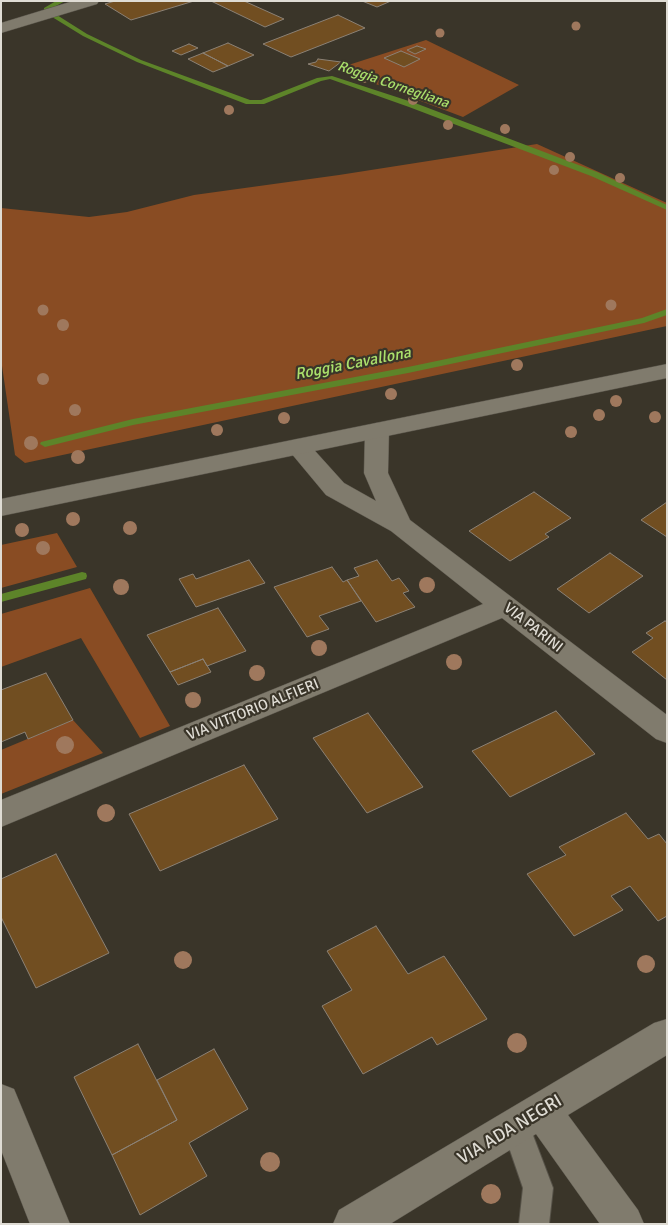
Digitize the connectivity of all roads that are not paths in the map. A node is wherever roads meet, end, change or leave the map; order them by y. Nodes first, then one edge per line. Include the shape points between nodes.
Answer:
1 (91, 1) edge
2 (1, 28) edge
3 (667, 371) edge
4 (377, 431) junction
5 (298, 447) junction
6 (1, 508) edge
7 (400, 525) junction
8 (504, 606) junction
9 (667, 731) edge
10 (1, 814) edge
11 (667, 1036) edge
12 (1, 1102) edge
13 (529, 1119) junction
14 (50, 1224) edge
15 (352, 1224) edge
16 (534, 1224) edge
17 (624, 1224) edge

1 - 2 street
3 - 4 street
4 - 5 street
4 - 7 street, VIA PARINI via 376,473
5 - 6 street
5 - 7 street, VIA PARINI via 335,489
7 - 8 street, VIA PARINI
8 - 9 street, VIA PARINI
8 - 10 street, VIA VITTORIO ALFIERI
11 - 13 street, VIA ADA NEGRI
12 - 14 street
13 - 15 street, VIA ADA NEGRI
13 - 16 lane via 538,1188
13 - 17 street

